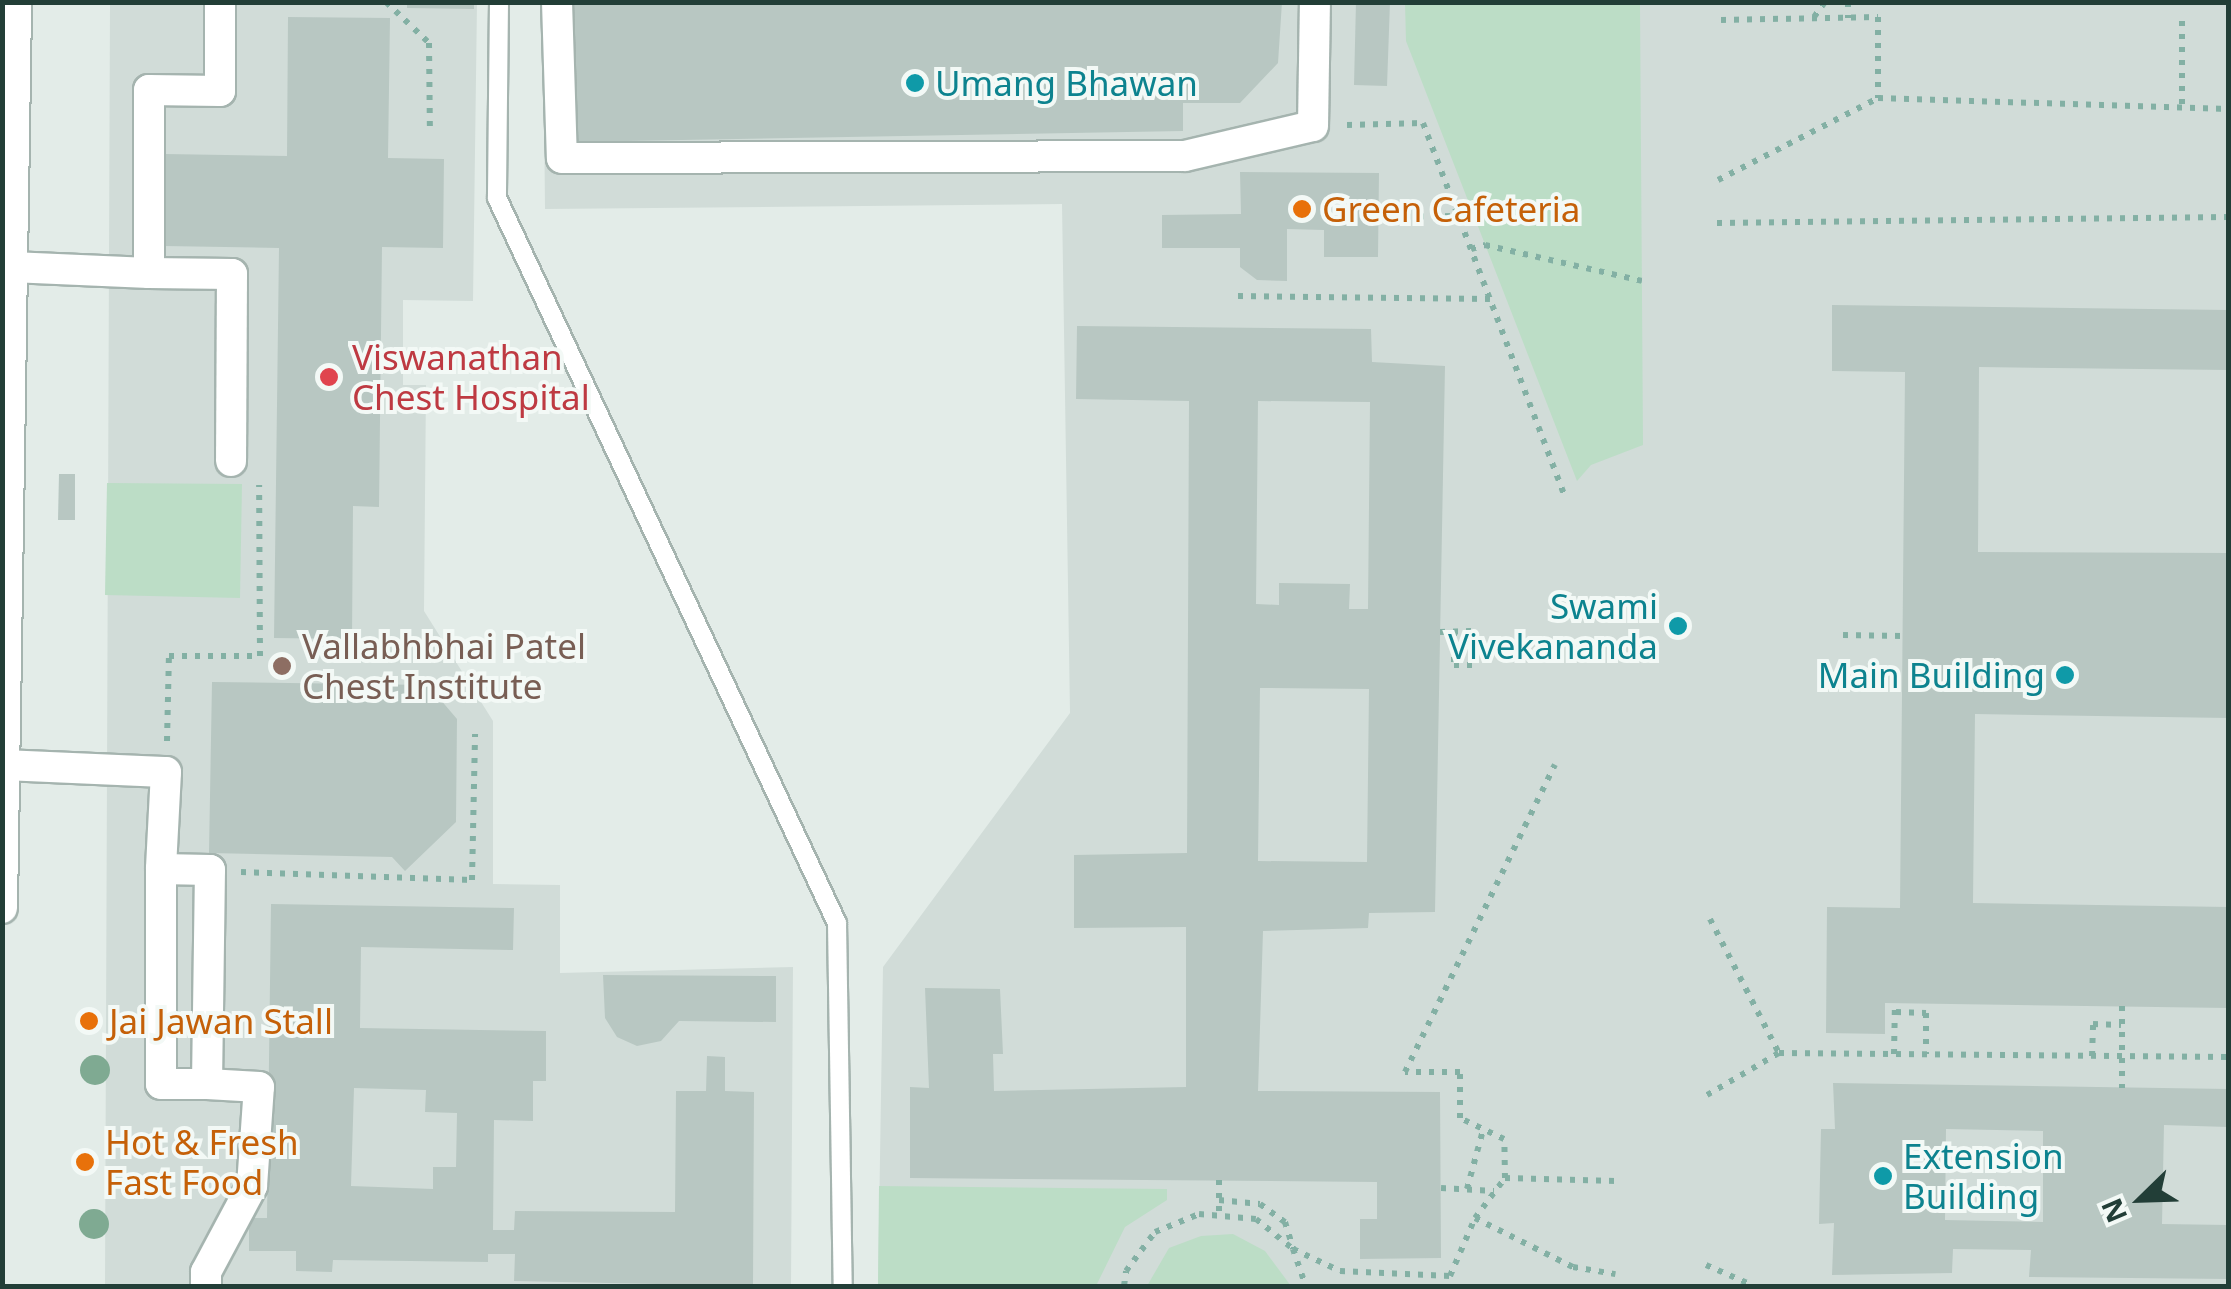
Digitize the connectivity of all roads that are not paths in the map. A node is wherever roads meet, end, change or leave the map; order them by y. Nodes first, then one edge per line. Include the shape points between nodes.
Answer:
1 (16, 2) edge
2 (220, 2) edge
3 (499, 2) edge
4 (557, 2) edge
5 (1314, 2) edge
6 (10, 266) junction
7 (149, 273) junction
8 (231, 461) road end
9 (4, 766) edge
10 (161, 869) junction
11 (2, 908) edge
12 (207, 1084) junction
13 (206, 1286) edge
14 (844, 1286) edge

1 - 6 street
2 - 7 street via 220,91 149,90
3 - 14 lane via 497,198 837,922
4 - 5 street via 562,158 1186,156 1313,126
6 - 7 street
6 - 9 street
7 - 8 street via 232,274
9 - 10 street via 166,772
9 - 11 street
10 - 12 street via 161,1084
10 - 12 street via 210,870
12 - 13 street via 259,1087 252,1186 206,1272

